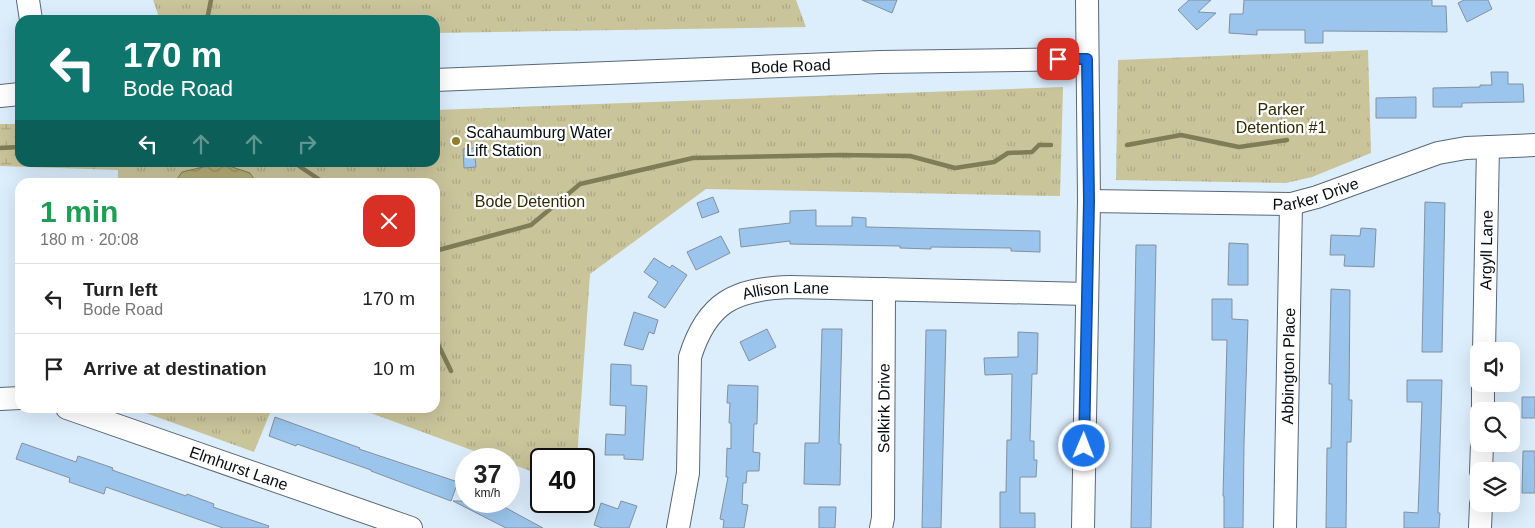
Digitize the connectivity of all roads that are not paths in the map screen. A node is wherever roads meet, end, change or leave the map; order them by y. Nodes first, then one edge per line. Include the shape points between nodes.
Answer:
1 (28, 0) edge
2 (1086, 0) edge
3 (30, 15) edge
4 (1087, 59) junction
5 (440, 80) edge
6 (15, 94) edge
7 (0, 96) edge
8 (1535, 145) edge
9 (1488, 147) junction
10 (1089, 201) junction
11 (1291, 204) junction
12 (884, 289) junction
13 (1087, 294) junction
14 (1484, 342) edge
15 (15, 398) edge
16 (0, 399) edge
17 (81, 413) edge
18 (1481, 512) edge
19 (411, 528) edge
20 (678, 528) edge
21 (881, 528) edge
22 (1083, 528) edge
23 (1285, 528) edge
24 (1480, 528) edge

1 - 3 street
2 - 4 street
4 - 5 street, Bode Road via 881,62
4 - 10 street
6 - 7 street
8 - 9 street, Parker Drive
9 - 11 street, Parker Drive via 1438,153
9 - 14 street, Argyll Lane
10 - 11 street, Parker Drive
10 - 13 street
11 - 23 street, Abbington Place
12 - 13 street, Allison Lane
12 - 20 street, Allison Lane via 757,289 734,297 719,307 706,322 690,357 688,473
12 - 21 street, Selkirk Drive
13 - 22 street
15 - 16 street
17 - 19 street, Elmhurst Lane
18 - 24 street

